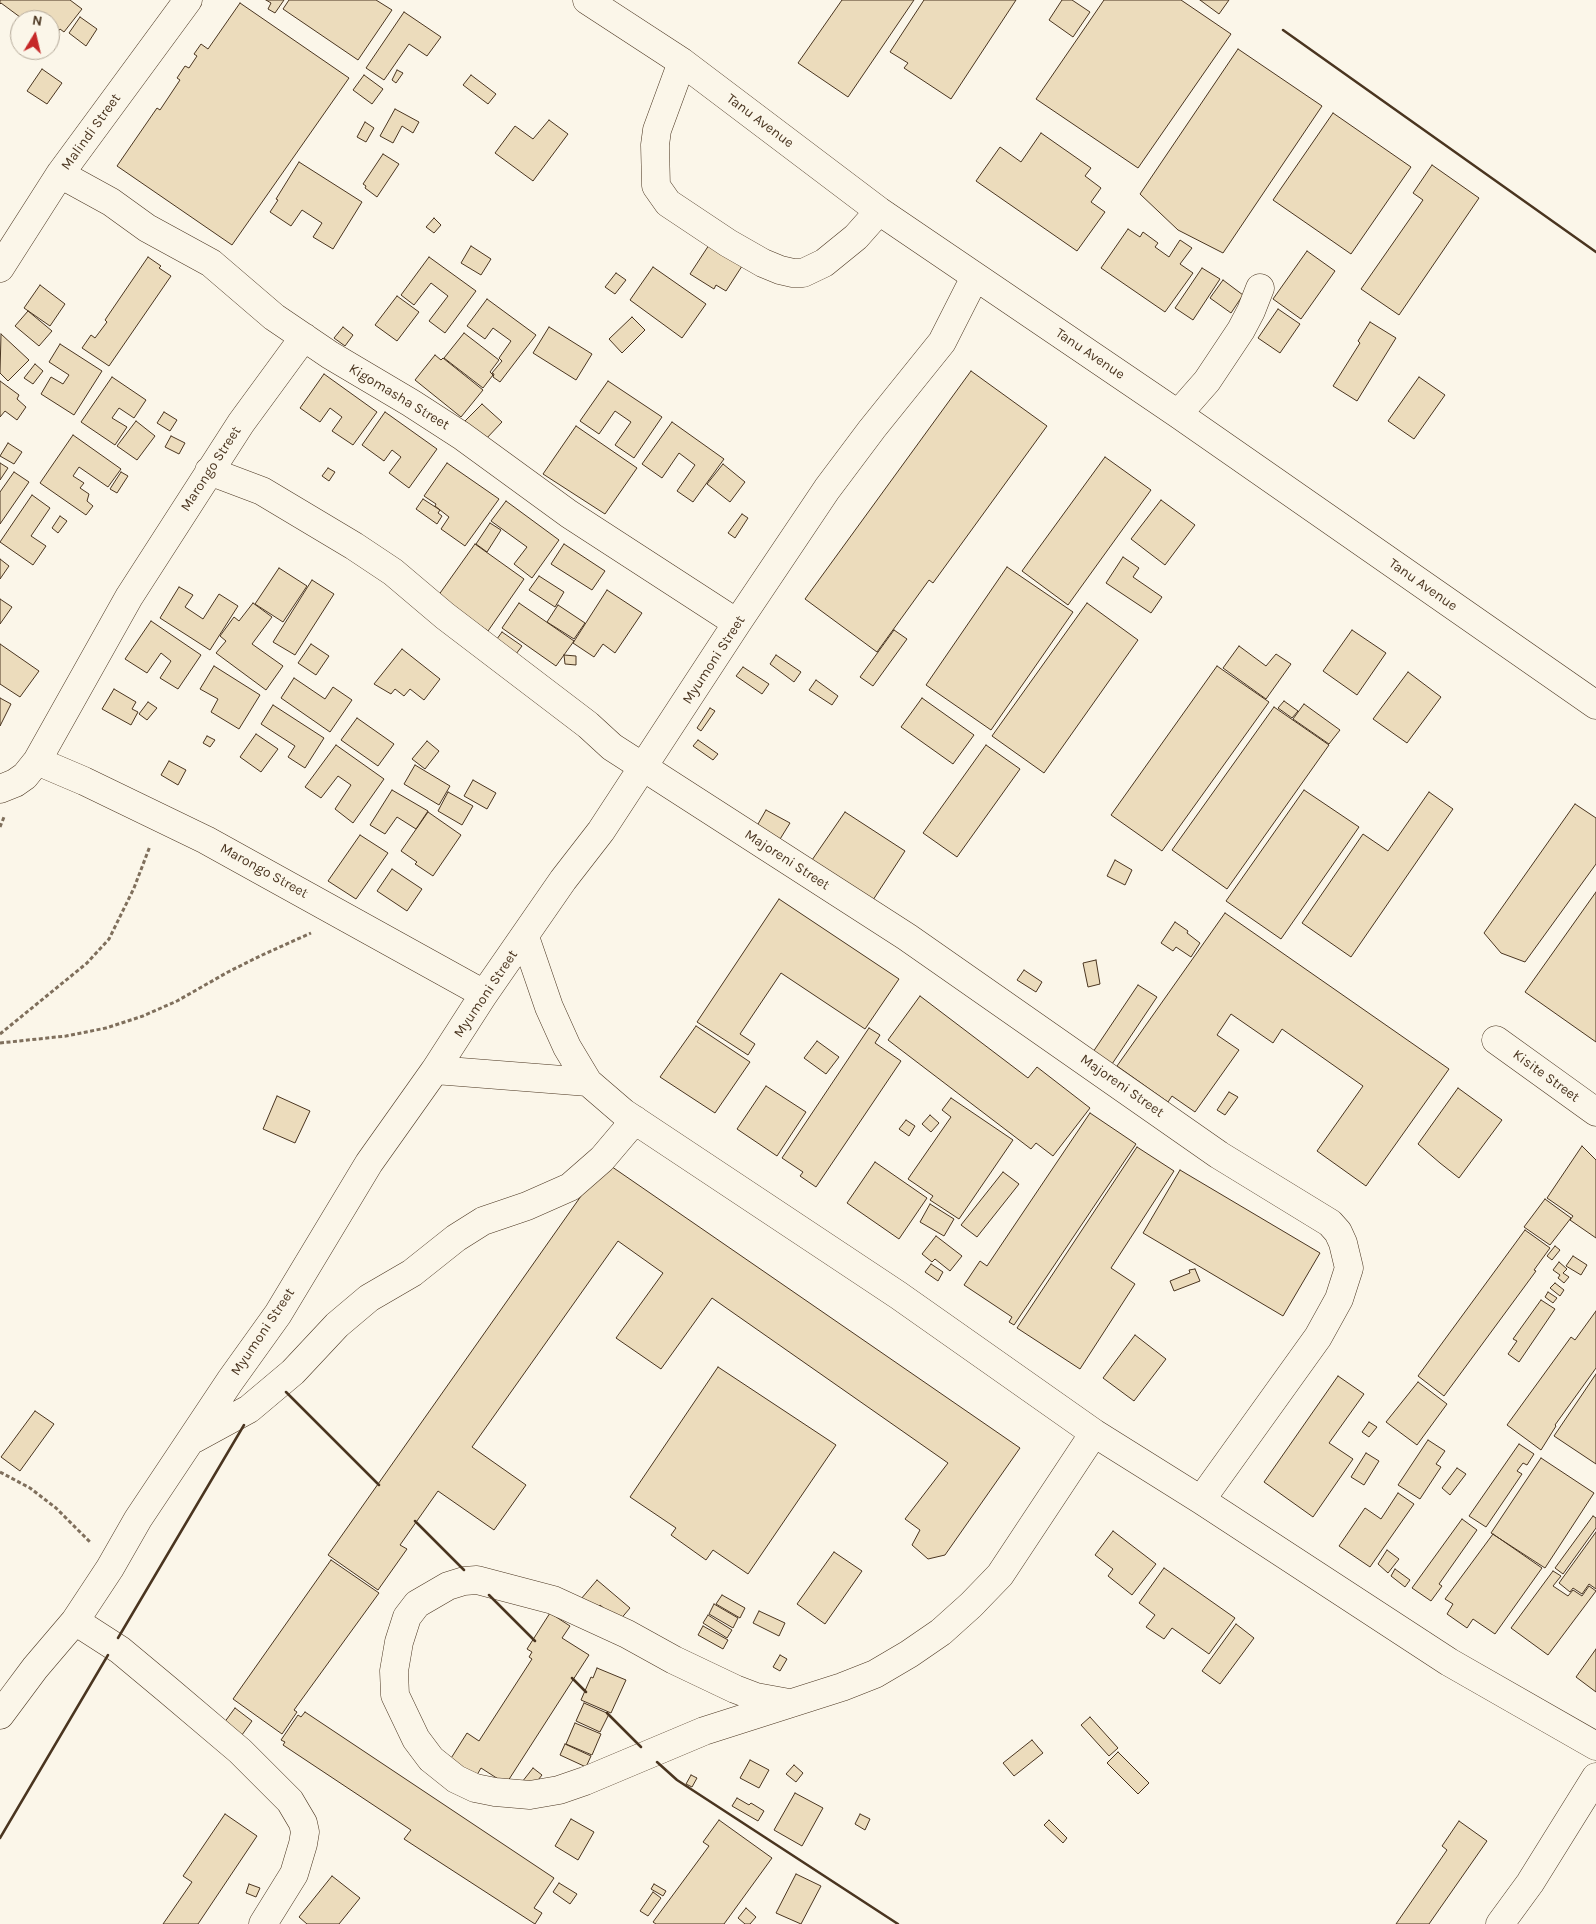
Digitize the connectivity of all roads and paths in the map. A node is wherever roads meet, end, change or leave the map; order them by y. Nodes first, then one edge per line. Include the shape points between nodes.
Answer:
1 (188, 0) edge
2 (587, 0) edge
3 (682, 62) junction
4 (60, 174) junction
5 (879, 211) junction
6 (0, 268) edge
7 (976, 276) junction
8 (1260, 288) dead end
9 (304, 337) junction
10 (1178, 414) junction
11 (209, 471) junction
12 (737, 623) junction
13 (1596, 706) edge
14 (37, 761) junction
15 (643, 768) junction
16 (0, 789) edge
17 (159, 817) junction
18 (349, 919) junction
19 (525, 937) junction
20 (484, 994) junction
21 (0, 1034) edge
22 (1496, 1040) dead end
23 (0, 1043) edge
24 (436, 1070) junction
25 (588, 1082) junction
26 (1596, 1112) edge
27 (635, 1120) junction
28 (1094, 1433) junction
29 (190, 1441) junction
30 (0, 1472) edge
31 (1201, 1500) junction
32 (110, 1568) junction
33 (75, 1621) junction
34 (789, 1703) junction
35 (0, 1715) edge
36 (1596, 1746) edge
37 (1596, 1776) edge
38 (264, 1924) edge
39 (1500, 1924) edge

1 - 4 street, Malindi Street
2 - 3 street, Tanu Avenue
3 - 5 street, Tanu Avenue
3 - 5 street via 657,130 655,145 656,186 668,203 763,263 793,273 814,269 828,260 856,238
4 - 6 street, Malindi Street
4 - 9 street, Kigomasha Street via 211,263 274,317
5 - 7 street, Tanu Avenue
7 - 10 street, Tanu Avenue
7 - 12 street, Myumoni Street via 942,342 827,489
8 - 10 street via 1241,330 1207,381
9 - 11 street, Marongo Street
9 - 12 street, Kigomasha Street via 462,436 569,514
10 - 13 street, Tanu Avenue
11 - 14 street, Marongo Street via 129,597
11 - 15 street, Majoreni Street via 262,491 393,572 445,616 588,725 612,748
12 - 15 street, Myumoni Street
14 - 16 street, Marongo Street via 25,776
14 - 17 street, Marongo Street
15 - 19 street, Myumoni Street
15 - 31 street, Majoreni Street via 907,937 1193,1138 1330,1223 1338,1232 1349,1268 1339,1299 1318,1337
17 - 18 street, Marongo Street
17 - 21 path via 145,862 110,939 87,963
18 - 20 street, Marongo Street
18 - 23 path via 260,956 143,1016 66,1036
19 - 20 street, Myumoni Street
19 - 25 street via 549,1007
20 - 24 street, Myumoni Street
22 - 26 street, Kisite Street
24 - 25 street
24 - 29 street, Myumoni Street via 369,1164 278,1314
25 - 27 street
27 - 28 street via 898,1295
27 - 29 street via 602,1159 570,1187 483,1221 456,1238 412,1273 369,1298 293,1372 249,1409
28 - 31 street
28 - 34 street via 1000,1575 965,1610 940,1632 875,1674
29 - 32 street, Myumoni Street via 138,1518
30 - 32 path via 30,1488 56,1508 83,1534
31 - 36 street via 1449,1662
32 - 33 street, Myumoni Street
33 - 35 street, Myumoni Street
33 - 38 street via 120,1650 168,1690 240,1751 290,1801 303,1823 303,1844 294,1874
34 - 34 street via 704,1731 559,1790 530,1794 495,1792 475,1788 431,1759 416,1739 394,1695 394,1671 407,1617 417,1604 448,1586 477,1580 553,1600 735,1689
37 - 39 street via 1526,1889

